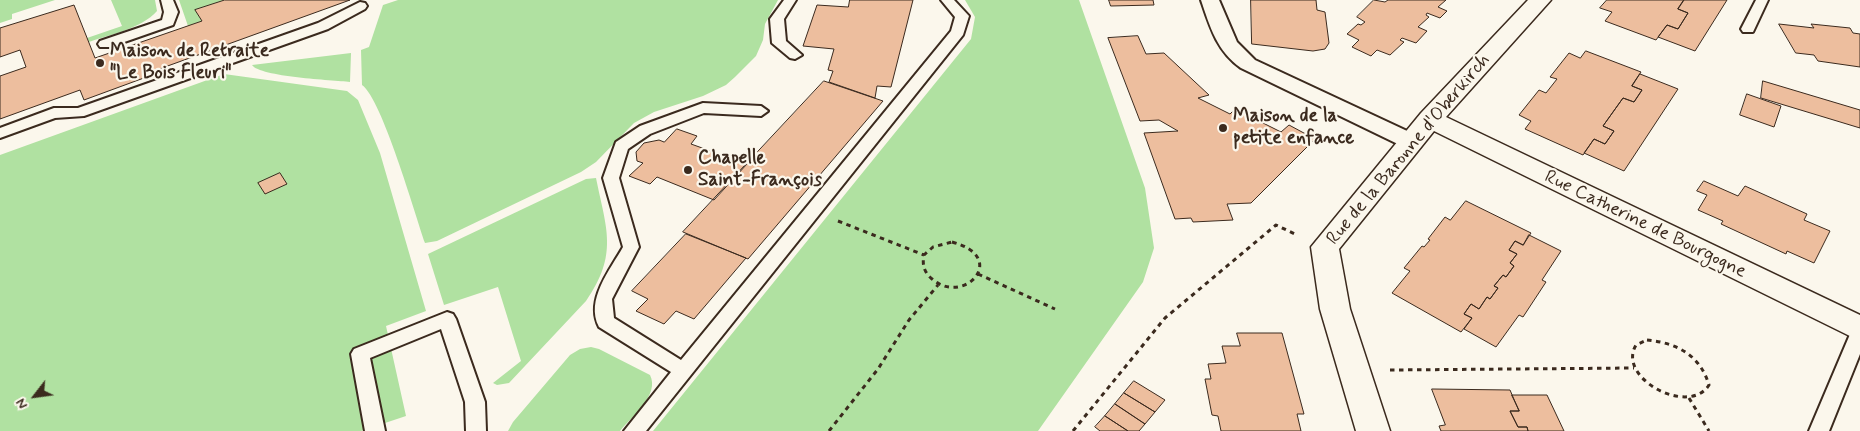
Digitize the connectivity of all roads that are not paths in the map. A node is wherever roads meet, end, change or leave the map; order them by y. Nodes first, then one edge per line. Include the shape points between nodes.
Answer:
1 (167, 0) edge
2 (790, 0) edge
3 (947, 0) edge
4 (1210, 0) edge
5 (1540, 0) edge
6 (1762, 0) edge
7 (360, 6) dead end
8 (1748, 29) dead end
9 (105, 44) dead end
10 (795, 55) dead end
11 (761, 111) dead end
12 (1430, 119) junction
13 (0, 133) edge
14 (1412, 142) junction
15 (1860, 331) edge
16 (684, 371) junction
17 (375, 431) edge
18 (476, 431) edge
19 (634, 431) edge
20 (1373, 431) edge
21 (1819, 431) edge

1 - 9 lane via 171,12 168,22
2 - 10 lane via 777,20 778,43
3 - 16 lane via 962,16 958,32
4 - 14 street via 1227,46 1248,64
5 - 12 street, Rue de la Baronne d'Oberkirch
6 - 8 lane
7 - 13 lane via 323,26 79,114 54,113
11 - 16 lane via 703,108 645,130 621,146 612,178 631,248 603,299 605,322
12 - 14 street, Rue de la Baronne d'Oberkirch
12 - 15 street, Rue Catherine de Bourgogne
14 - 20 street, Rue de la Baronne d'Oberkirch via 1325,247 1335,308
15 - 21 lane
16 - 19 lane
17 - 18 lane via 360,354 447,319 475,402

